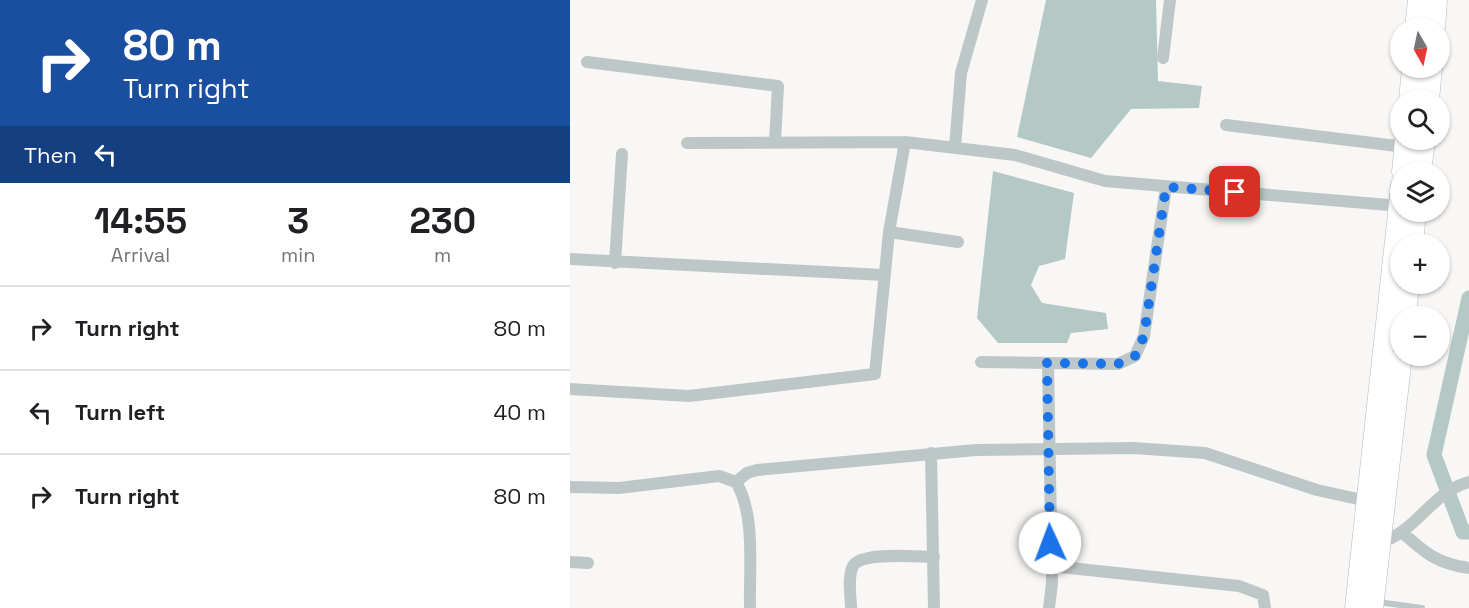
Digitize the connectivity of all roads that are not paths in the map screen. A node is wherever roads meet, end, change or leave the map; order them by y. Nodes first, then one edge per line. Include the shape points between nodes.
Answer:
1 (982, 0) edge
2 (1170, 0) edge
3 (1418, 0) edge
4 (1437, 0) edge
5 (1416, 18) edge
6 (1436, 18) edge
7 (1163, 58) dead end
8 (586, 62) dead end
9 (1226, 125) dead end
10 (1390, 141) edge
11 (775, 142) junction
12 (905, 142) junction
13 (687, 143) dead end
14 (955, 147) junction
15 (622, 154) dead end
16 (1166, 187) junction
17 (1390, 207) edge
18 (1403, 222) edge
19 (888, 232) junction
20 (958, 242) dead end
21 (570, 259) edge
22 (615, 263) junction
23 (884, 275) junction
24 (981, 362) dead end
25 (1047, 363) junction
26 (1400, 366) edge
27 (570, 389) edge
28 (1049, 448) junction
29 (931, 453) junction
30 (736, 482) junction
31 (1469, 482) edge
32 (570, 487) edge
33 (1367, 501) junction
34 (1402, 533) junction
35 (1372, 544) junction
36 (934, 557) junction
37 (570, 562) edge
38 (588, 563) dead end
39 (1051, 566) junction
40 (1469, 568) edge
41 (1368, 606) edge
42 (750, 608) edge
43 (851, 608) edge
44 (934, 608) edge
45 (1048, 608) edge
46 (1265, 608) edge
47 (1422, 608) edge

1 - 14 street via 961,73
2 - 7 street
3 - 5 main road
4 - 6 main road
8 - 11 street via 778,86
9 - 10 street
11 - 12 street
11 - 13 street
12 - 14 street
12 - 19 street
14 - 16 street via 1015,155 1105,181
15 - 22 street
16 - 17 street
16 - 25 street via 1140,349 1118,364
18 - 33 main road
19 - 20 street
19 - 23 street
21 - 22 street
22 - 23 street
23 - 27 street via 874,374 689,396
24 - 25 street
25 - 28 street
26 - 35 main road
28 - 29 street
28 - 33 street via 1204,453 1317,490
28 - 39 street
29 - 30 street via 757,470
29 - 36 street
30 - 32 street via 719,476 619,488
30 - 42 street via 748,520
31 - 34 street via 1455,486
33 - 35 main road
34 - 35 street
34 - 40 street via 1440,562
35 - 41 main road
36 - 43 street via 860,560 852,570
36 - 44 street
37 - 38 street
39 - 45 street
39 - 46 street via 1239,585 1263,595
41 - 47 lane

